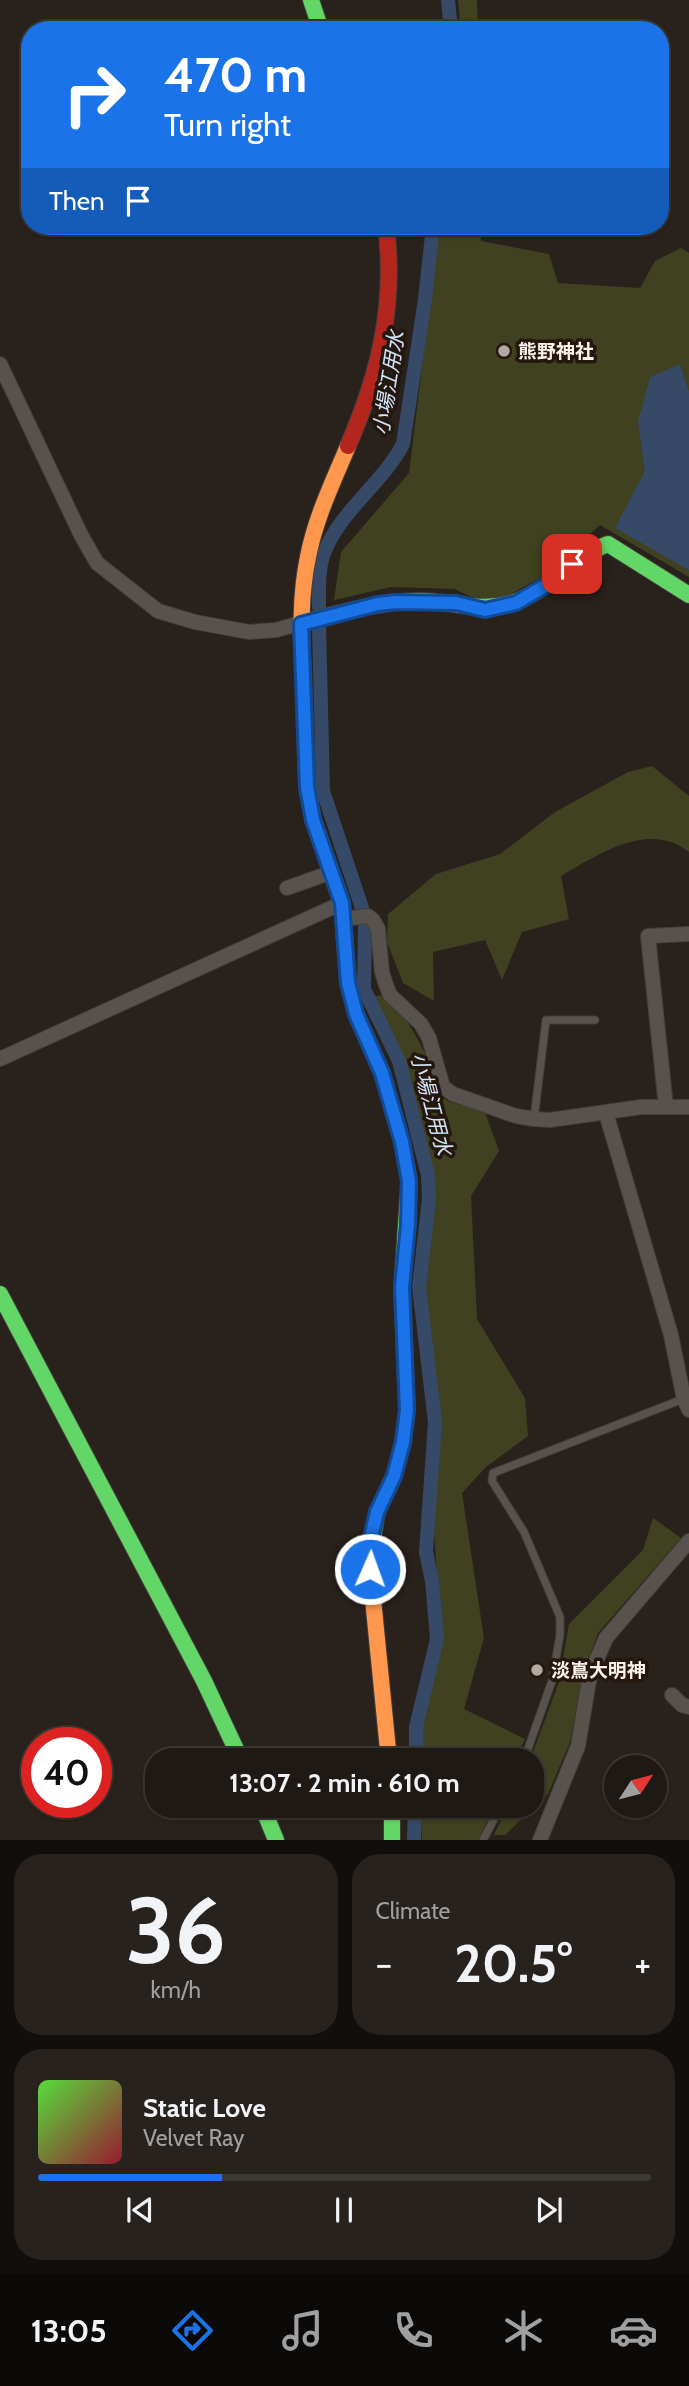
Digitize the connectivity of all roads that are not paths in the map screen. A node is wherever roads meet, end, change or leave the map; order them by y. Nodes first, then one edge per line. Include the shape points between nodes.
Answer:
1 (311, 0) edge
2 (318, 21) edge
3 (387, 235) edge
4 (0, 364) edge
5 (689, 595) edge
6 (301, 624) junction
7 (332, 872) junction
8 (294, 885) dead end
9 (343, 911) junction
10 (689, 934) edge
11 (595, 1020) dead end
12 (0, 1059) edge
13 (666, 1107) junction
14 (689, 1107) edge
15 (606, 1113) junction
16 (534, 1119) junction
17 (0, 1294) edge
18 (683, 1365) edge
19 (686, 1404) edge
20 (689, 1541) edge
21 (672, 1695) dead end
22 (689, 1707) edge
23 (235, 1748) edge
24 (388, 1748) edge
25 (528, 1748) edge
26 (267, 1818) edge
27 (392, 1818) edge
28 (494, 1818) edge
29 (276, 1840) edge
30 (392, 1840) edge
31 (483, 1840) edge
32 (540, 1840) edge

1 - 2 street
3 - 6 street via 390,278 384,340 368,395 311,540
4 - 6 street via 97,563 158,611 248,632
5 - 6 street via 608,544 589,549 555,580 516,603 485,610 456,603 396,602
6 - 7 street via 307,787 313,820
7 - 8 street
7 - 9 street
9 - 12 street via 306,918
9 - 16 street via 373,919 390,995 421,1024 443,1087
9 - 24 street via 351,994 382,1073 409,1181 402,1287 407,1410 394,1476 371,1538
10 - 13 street via 648,936
11 - 16 lane via 546,1020
13 - 14 street
13 - 15 street
15 - 16 street
15 - 18 street
17 - 23 street
18 - 19 street
19 - 25 lane via 493,1473 492,1481 524,1532 560,1617 552,1681
20 - 32 street via 606,1638 590,1675 579,1746
21 - 22 street
26 - 29 street
27 - 30 street
28 - 31 lane

